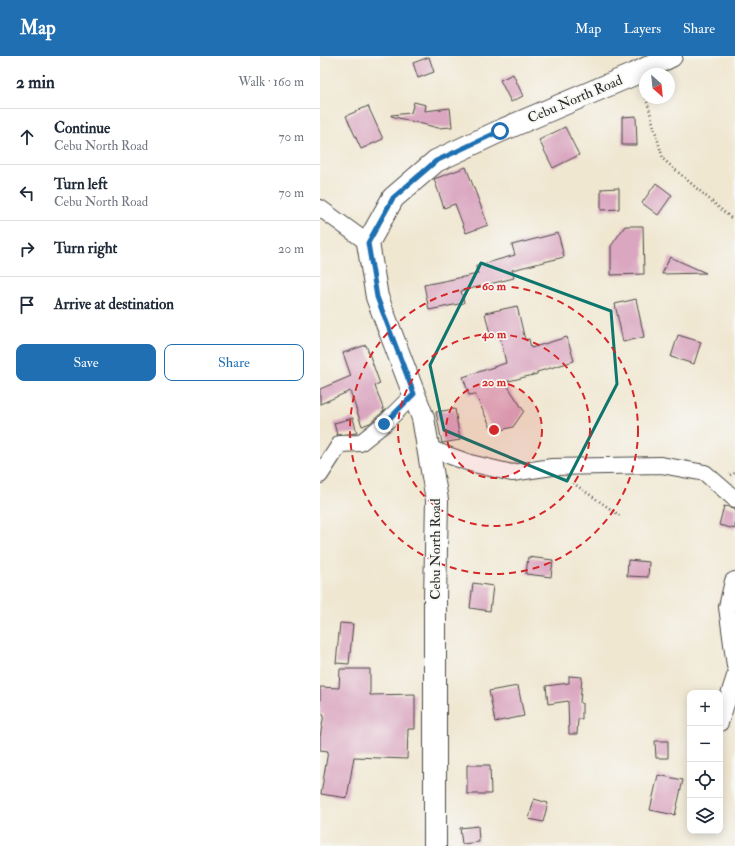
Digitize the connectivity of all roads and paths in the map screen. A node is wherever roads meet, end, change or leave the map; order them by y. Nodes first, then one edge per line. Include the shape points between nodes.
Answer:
1 (671, 56) edge
2 (648, 104) edge
3 (320, 208) edge
4 (731, 218) dead end
5 (368, 243) junction
6 (414, 394) junction
7 (428, 448) junction
8 (552, 467) junction
9 (320, 475) edge
10 (735, 499) edge
11 (622, 517) dead end
12 (735, 580) edge
13 (735, 666) edge
14 (735, 676) edge
15 (723, 714) edge
16 (435, 846) edge

1 - 5 main road, Cebu North Road via 436,161 393,198
2 - 4 path via 663,159
3 - 5 street
5 - 6 main road, Cebu North Road via 377,297
6 - 7 main road, Cebu North Road via 423,418
6 - 9 street via 384,424 360,443 340,444
7 - 8 street via 470,463 512,473
7 - 16 main road, Cebu North Road via 437,500
8 - 10 street via 661,465 705,473
8 - 11 path
12 - 13 street via 727,607
14 - 15 street

